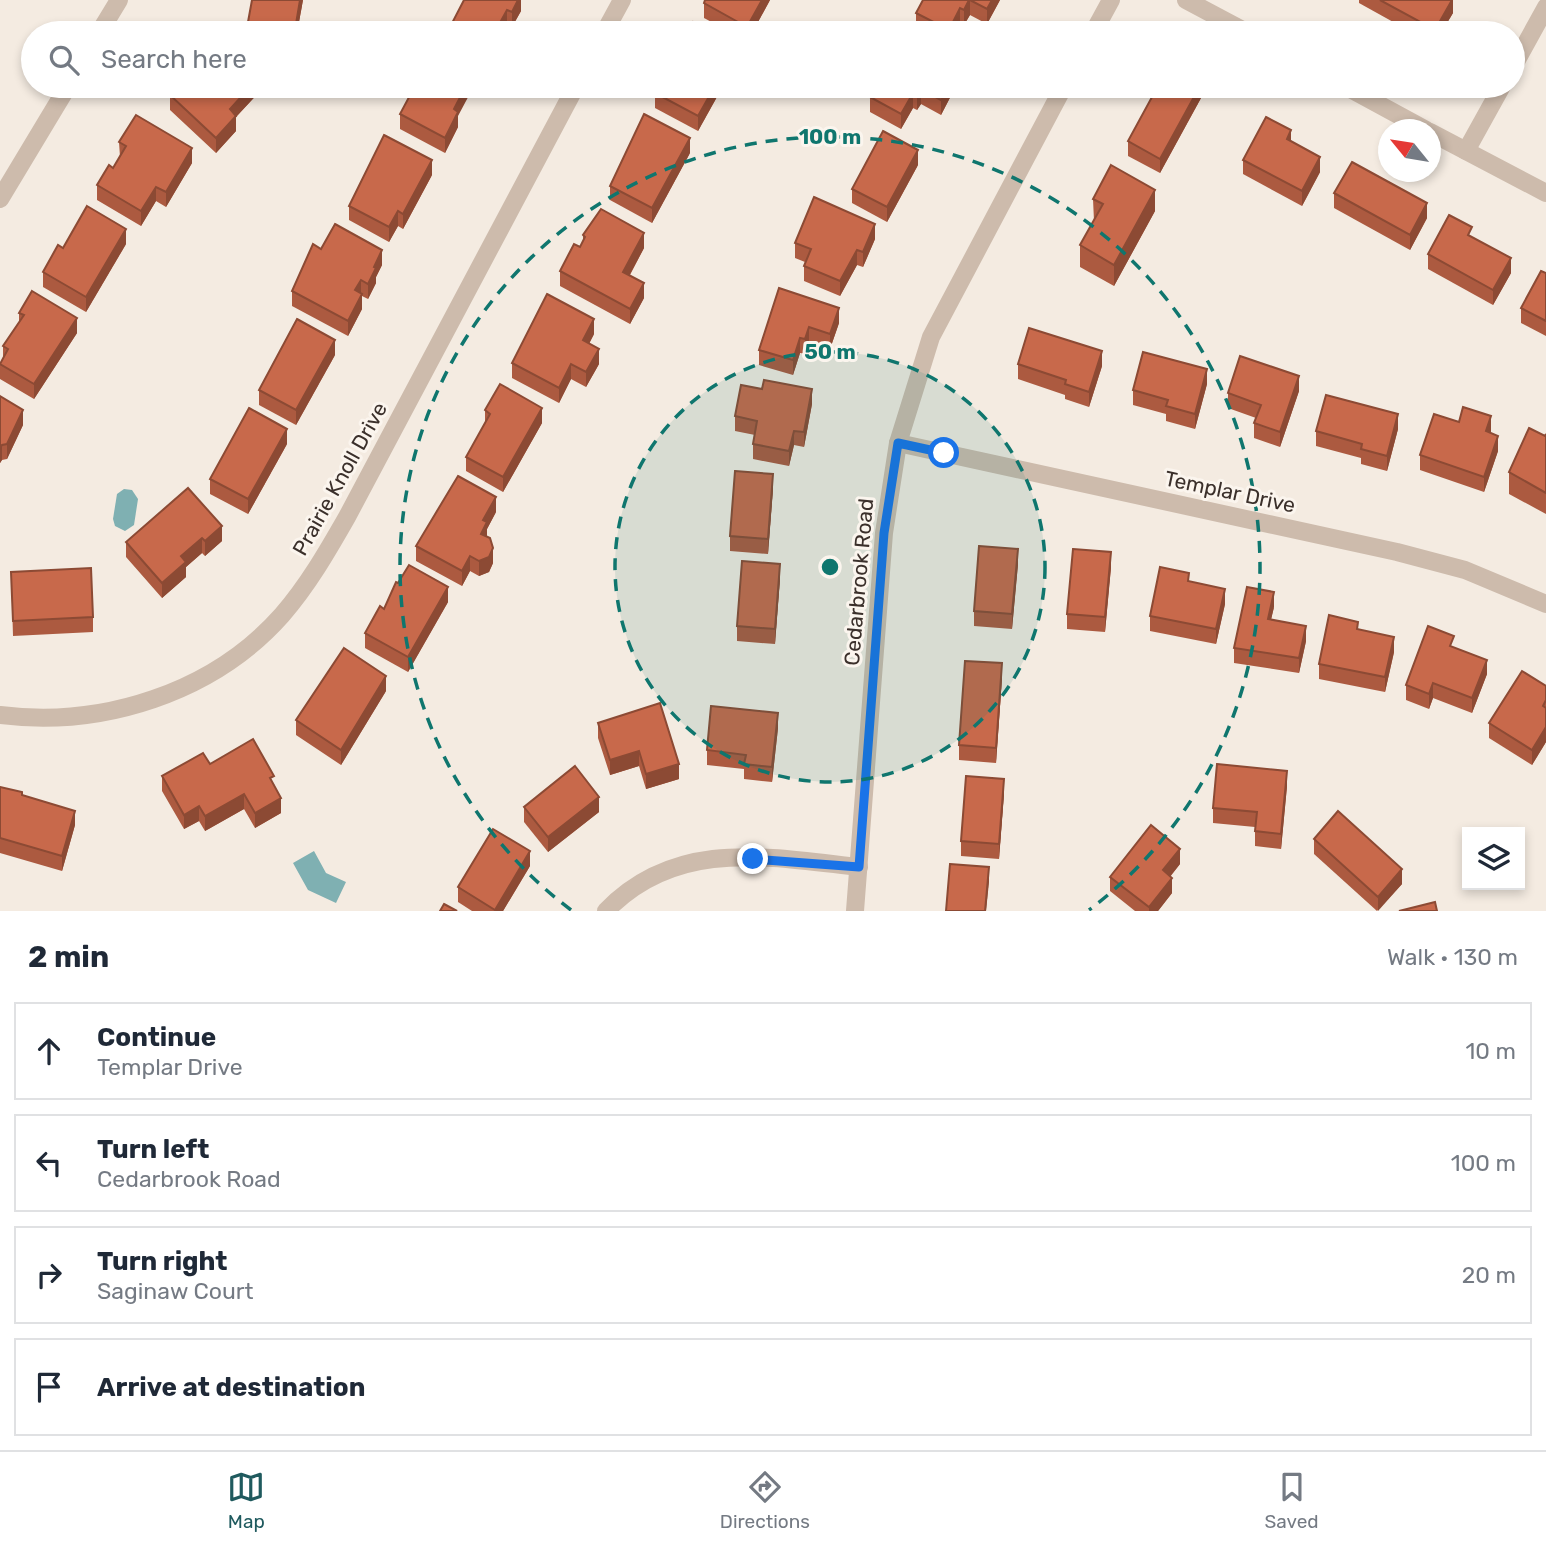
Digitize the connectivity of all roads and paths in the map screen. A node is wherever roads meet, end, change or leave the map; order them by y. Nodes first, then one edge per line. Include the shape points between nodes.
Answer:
1 (119, 0) edge
2 (622, 0) edge
3 (1111, 0) edge
4 (1186, 0) edge
5 (1546, 7) edge
6 (106, 21) edge
7 (611, 21) edge
8 (1100, 21) edge
9 (1225, 21) edge
10 (1525, 45) edge
11 (61, 98) edge
12 (570, 98) edge
13 (1058, 98) edge
14 (1367, 98) edge
15 (1495, 98) edge
16 (1406, 119) edge
17 (1441, 138) edge
18 (1466, 151) junction
19 (1546, 193) edge
20 (0, 199) edge
21 (898, 443) junction
22 (1546, 604) edge
23 (0, 715) edge
24 (859, 867) junction
25 (606, 911) edge
26 (855, 911) edge

1 - 6 street
2 - 7 street
3 - 8 street
4 - 9 street
5 - 10 street
11 - 20 street
12 - 23 street, Prairie Knoll Drive via 347,517 314,576 281,617 216,669 156,698 91,715
13 - 21 street, Cedarbrook Road via 940,317
14 - 16 street
15 - 18 street
17 - 18 street
18 - 19 street
21 - 22 street, Templar Drive via 1397,552 1465,570
21 - 24 street, Cedarbrook Road via 884,533
24 - 25 street via 753,859 693,860 643,880
24 - 26 street, Cedarbrook Road

